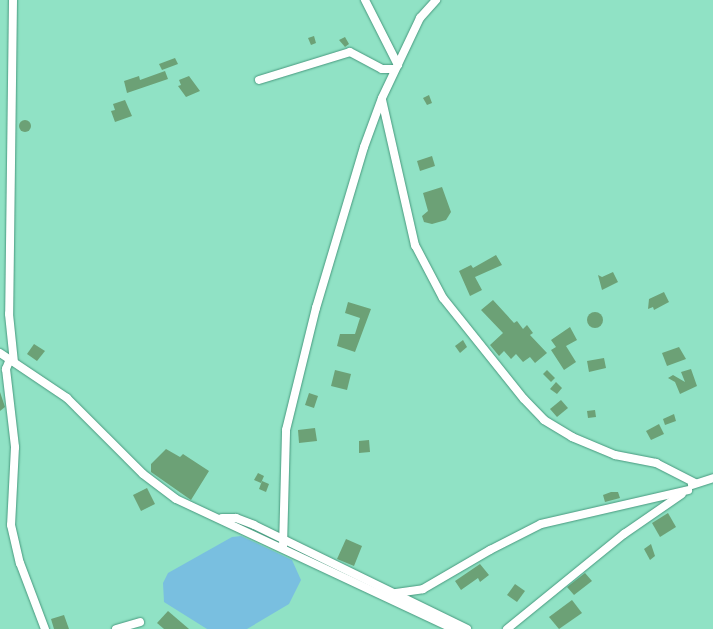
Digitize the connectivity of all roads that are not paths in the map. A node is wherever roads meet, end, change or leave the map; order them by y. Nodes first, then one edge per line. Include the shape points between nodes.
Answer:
1 (12, 0) edge
2 (365, 0) edge
3 (436, 0) edge
4 (396, 67) junction
5 (259, 80) dead end
6 (382, 98) junction
7 (0, 353) edge
8 (12, 361) junction
9 (713, 478) edge
10 (695, 483) junction
11 (688, 490) junction
12 (284, 543) junction
13 (340, 572) junction
14 (396, 593) junction
15 (140, 622) dead end
16 (45, 629) edge
17 (116, 629) edge
18 (454, 629) edge
19 (467, 629) edge
20 (508, 629) edge

1 - 8 street via 9,314
2 - 4 street
3 - 4 street via 420,18
4 - 5 street via 382,69 350,52
4 - 6 street
6 - 10 street via 414,245 444,298 524,399 544,420 566,434 607,453 656,463
6 - 12 street via 324,282 288,416 282,466
7 - 8 street
8 - 12 street via 67,398 161,489 186,505
8 - 16 street via 6,369 15,447 11,525 20,563
9 - 10 street
10 - 11 street
11 - 14 street via 541,524 423,589
11 - 20 street via 624,534
12 - 13 street
13 - 14 street
13 - 18 street
14 - 19 street
15 - 17 street

